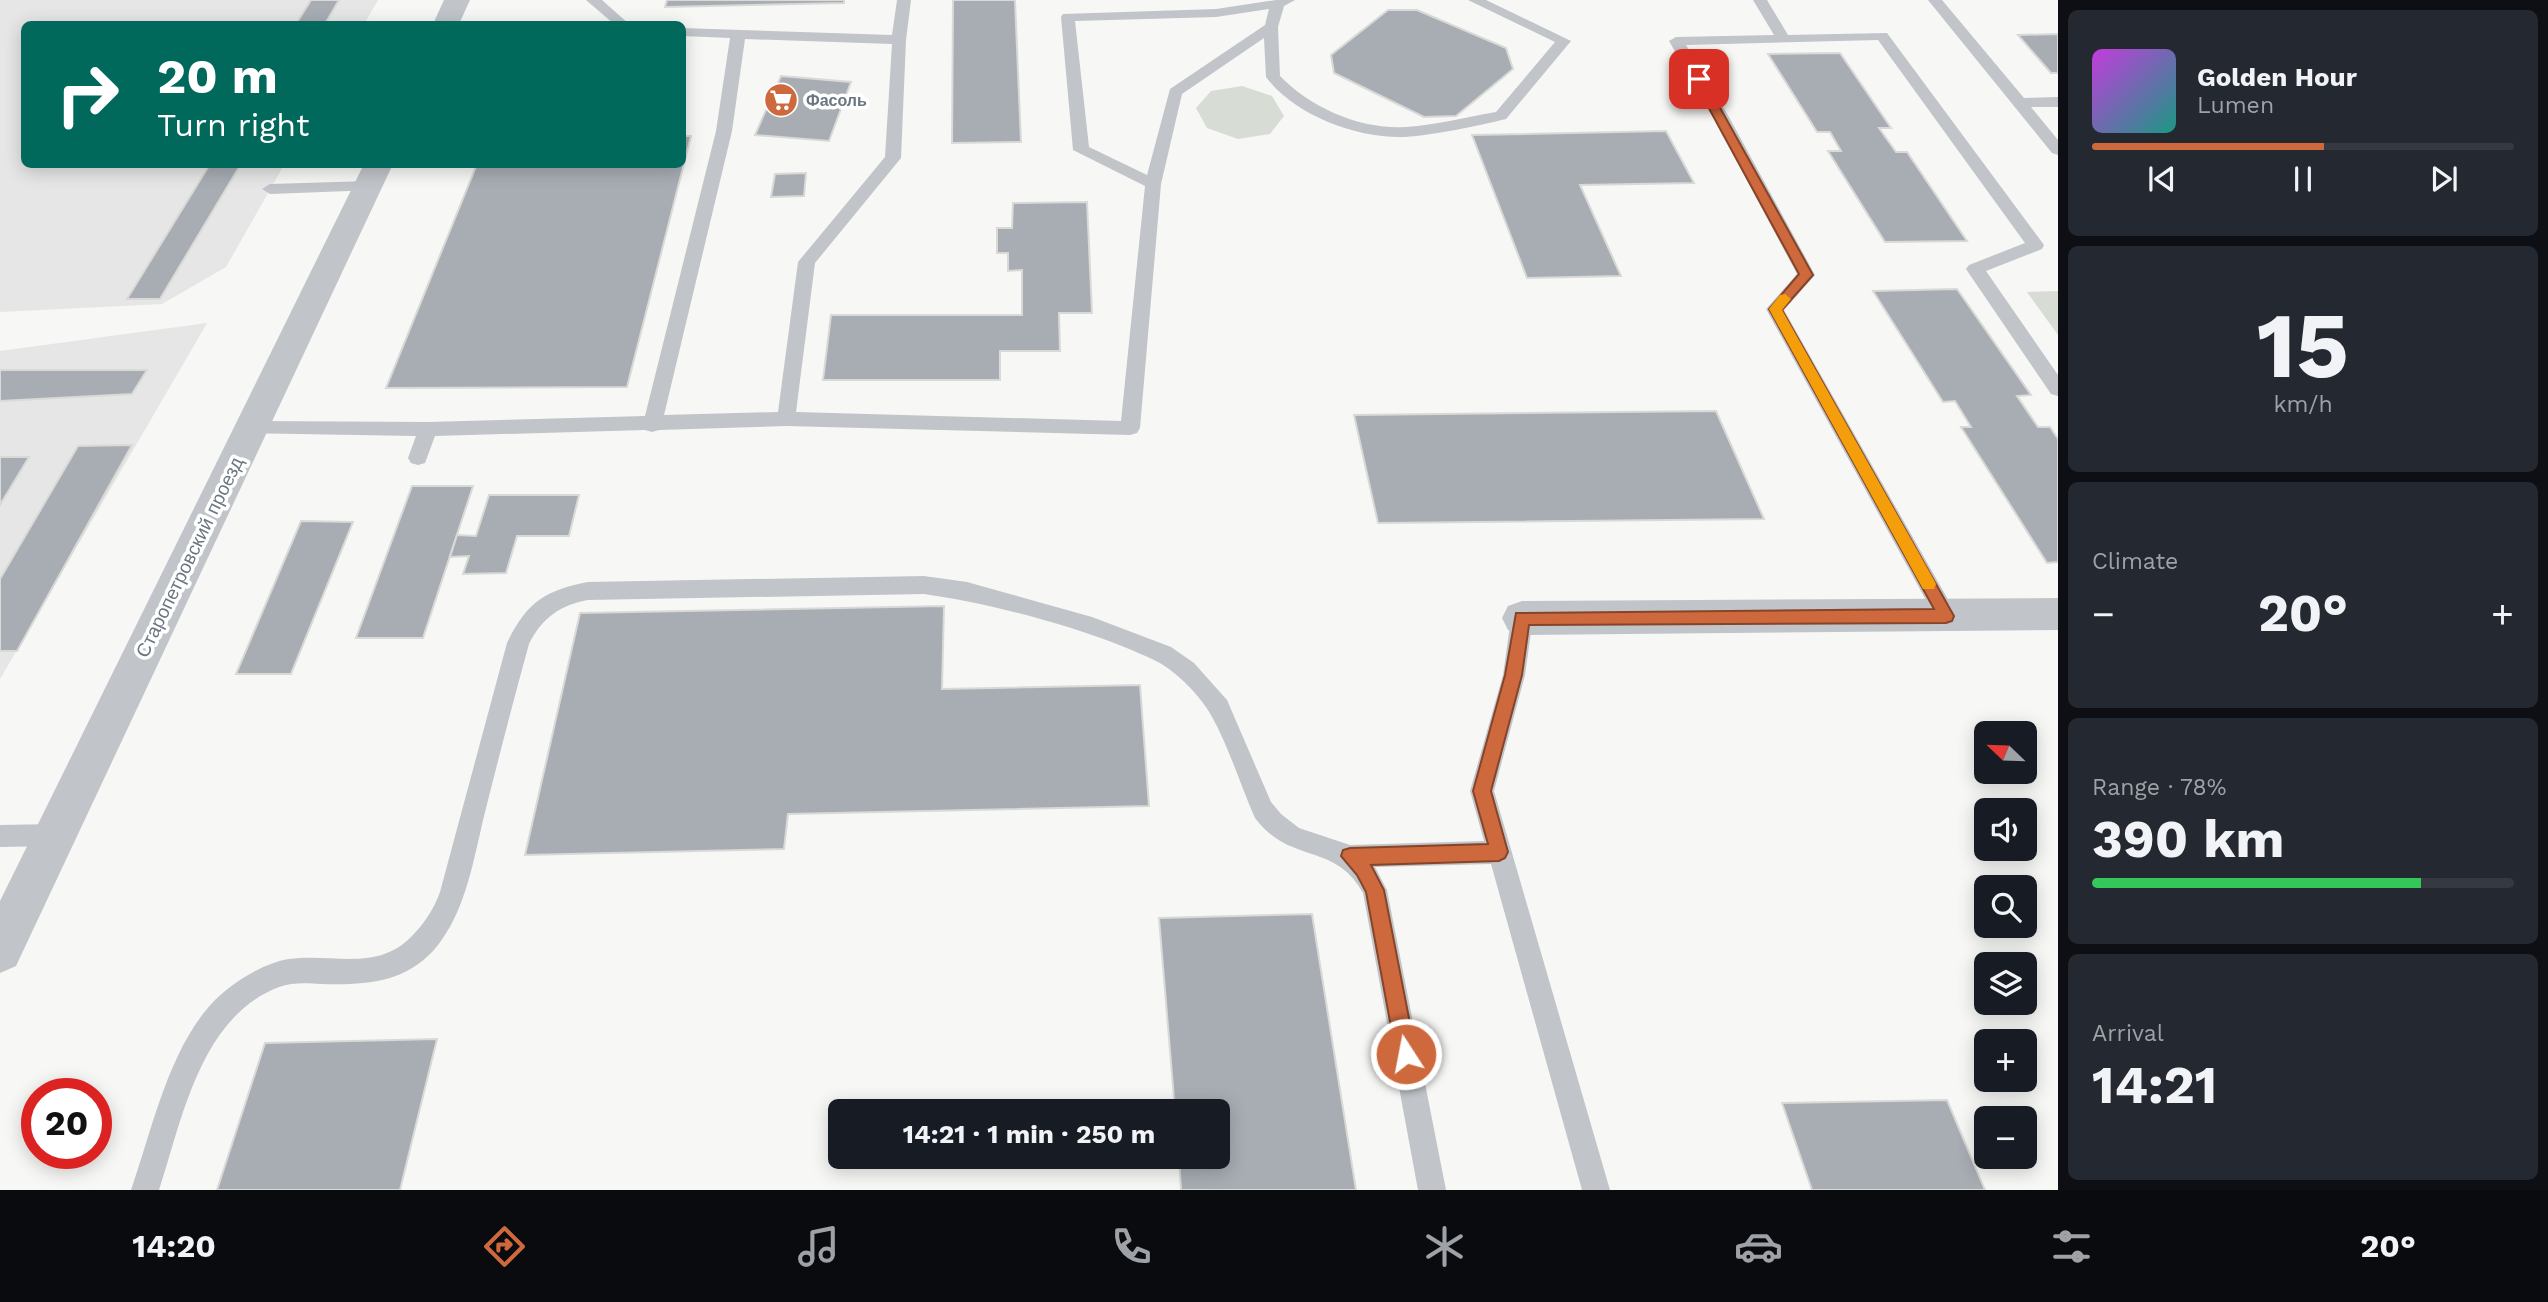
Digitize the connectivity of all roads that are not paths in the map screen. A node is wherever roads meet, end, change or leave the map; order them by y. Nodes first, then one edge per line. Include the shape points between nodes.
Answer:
1 (457, 0) edge
2 (593, 0) edge
3 (904, 0) edge
4 (1475, 0) edge
5 (1760, 0) edge
6 (1935, 0) edge
7 (1283, 2) edge
8 (447, 21) edge
9 (618, 21) edge
10 (1271, 27) junction
11 (686, 32) edge
12 (738, 34) junction
13 (1784, 39) junction
14 (899, 40) junction
15 (2058, 102) edge
16 (2020, 103) junction
17 (2058, 150) edge
18 (374, 175) edge
19 (1153, 184) junction
20 (270, 189) dead end
21 (2058, 389) edge
22 (786, 419) junction
23 (652, 425) junction
24 (252, 428) junction
25 (428, 429) junction
26 (418, 458) dead end
27 (2058, 614) edge
28 (1946, 616) junction
29 (1522, 618) joint
30 (55, 835) junction
31 (0, 836) edge
32 (1499, 852) junction
33 (1350, 856) junction
34 (0, 950) edge
35 (145, 1190) edge
36 (1432, 1190) edge
37 (1596, 1190) edge

1 - 8 street
2 - 9 lane
3 - 14 lane
4 - 10 lane via 1564,40 1501,116 1404,132 1359,126 1319,113 1292,97 1273,78
5 - 13 lane
6 - 16 lane
7 - 10 lane
7 - 19 lane via 1216,13 1068,17 1081,150
10 - 19 lane via 1175,92
11 - 12 lane
12 - 14 lane
12 - 23 lane via 724,131
13 - 21 lane via 1882,36 2036,245 1975,269
13 - 28 lane via 1676,41 1806,275 1775,309
14 - 22 lane via 893,158 807,262
15 - 16 lane
16 - 17 lane
18 - 20 lane
18 - 24 street, Старопетровский проезд
19 - 22 lane via 1130,428
22 - 23 lane
23 - 25 lane
24 - 25 lane
24 - 30 street, Старопетровский проезд
25 - 26 lane
27 - 28 street
28 - 29 street
29 - 32 lane via 1514,675 1482,791
30 - 31 lane
30 - 34 street, Старопетровский проезд
32 - 33 lane
32 - 37 lane
33 - 35 lane via 1292,839 1272,824 1219,707 1186,670 1163,654 1092,626 924,584 566,595 529,620 518,643 446,914 432,935 406,958 378,970 285,972 247,991 223,1012 206,1032 189,1066
33 - 36 lane via 1375,890

